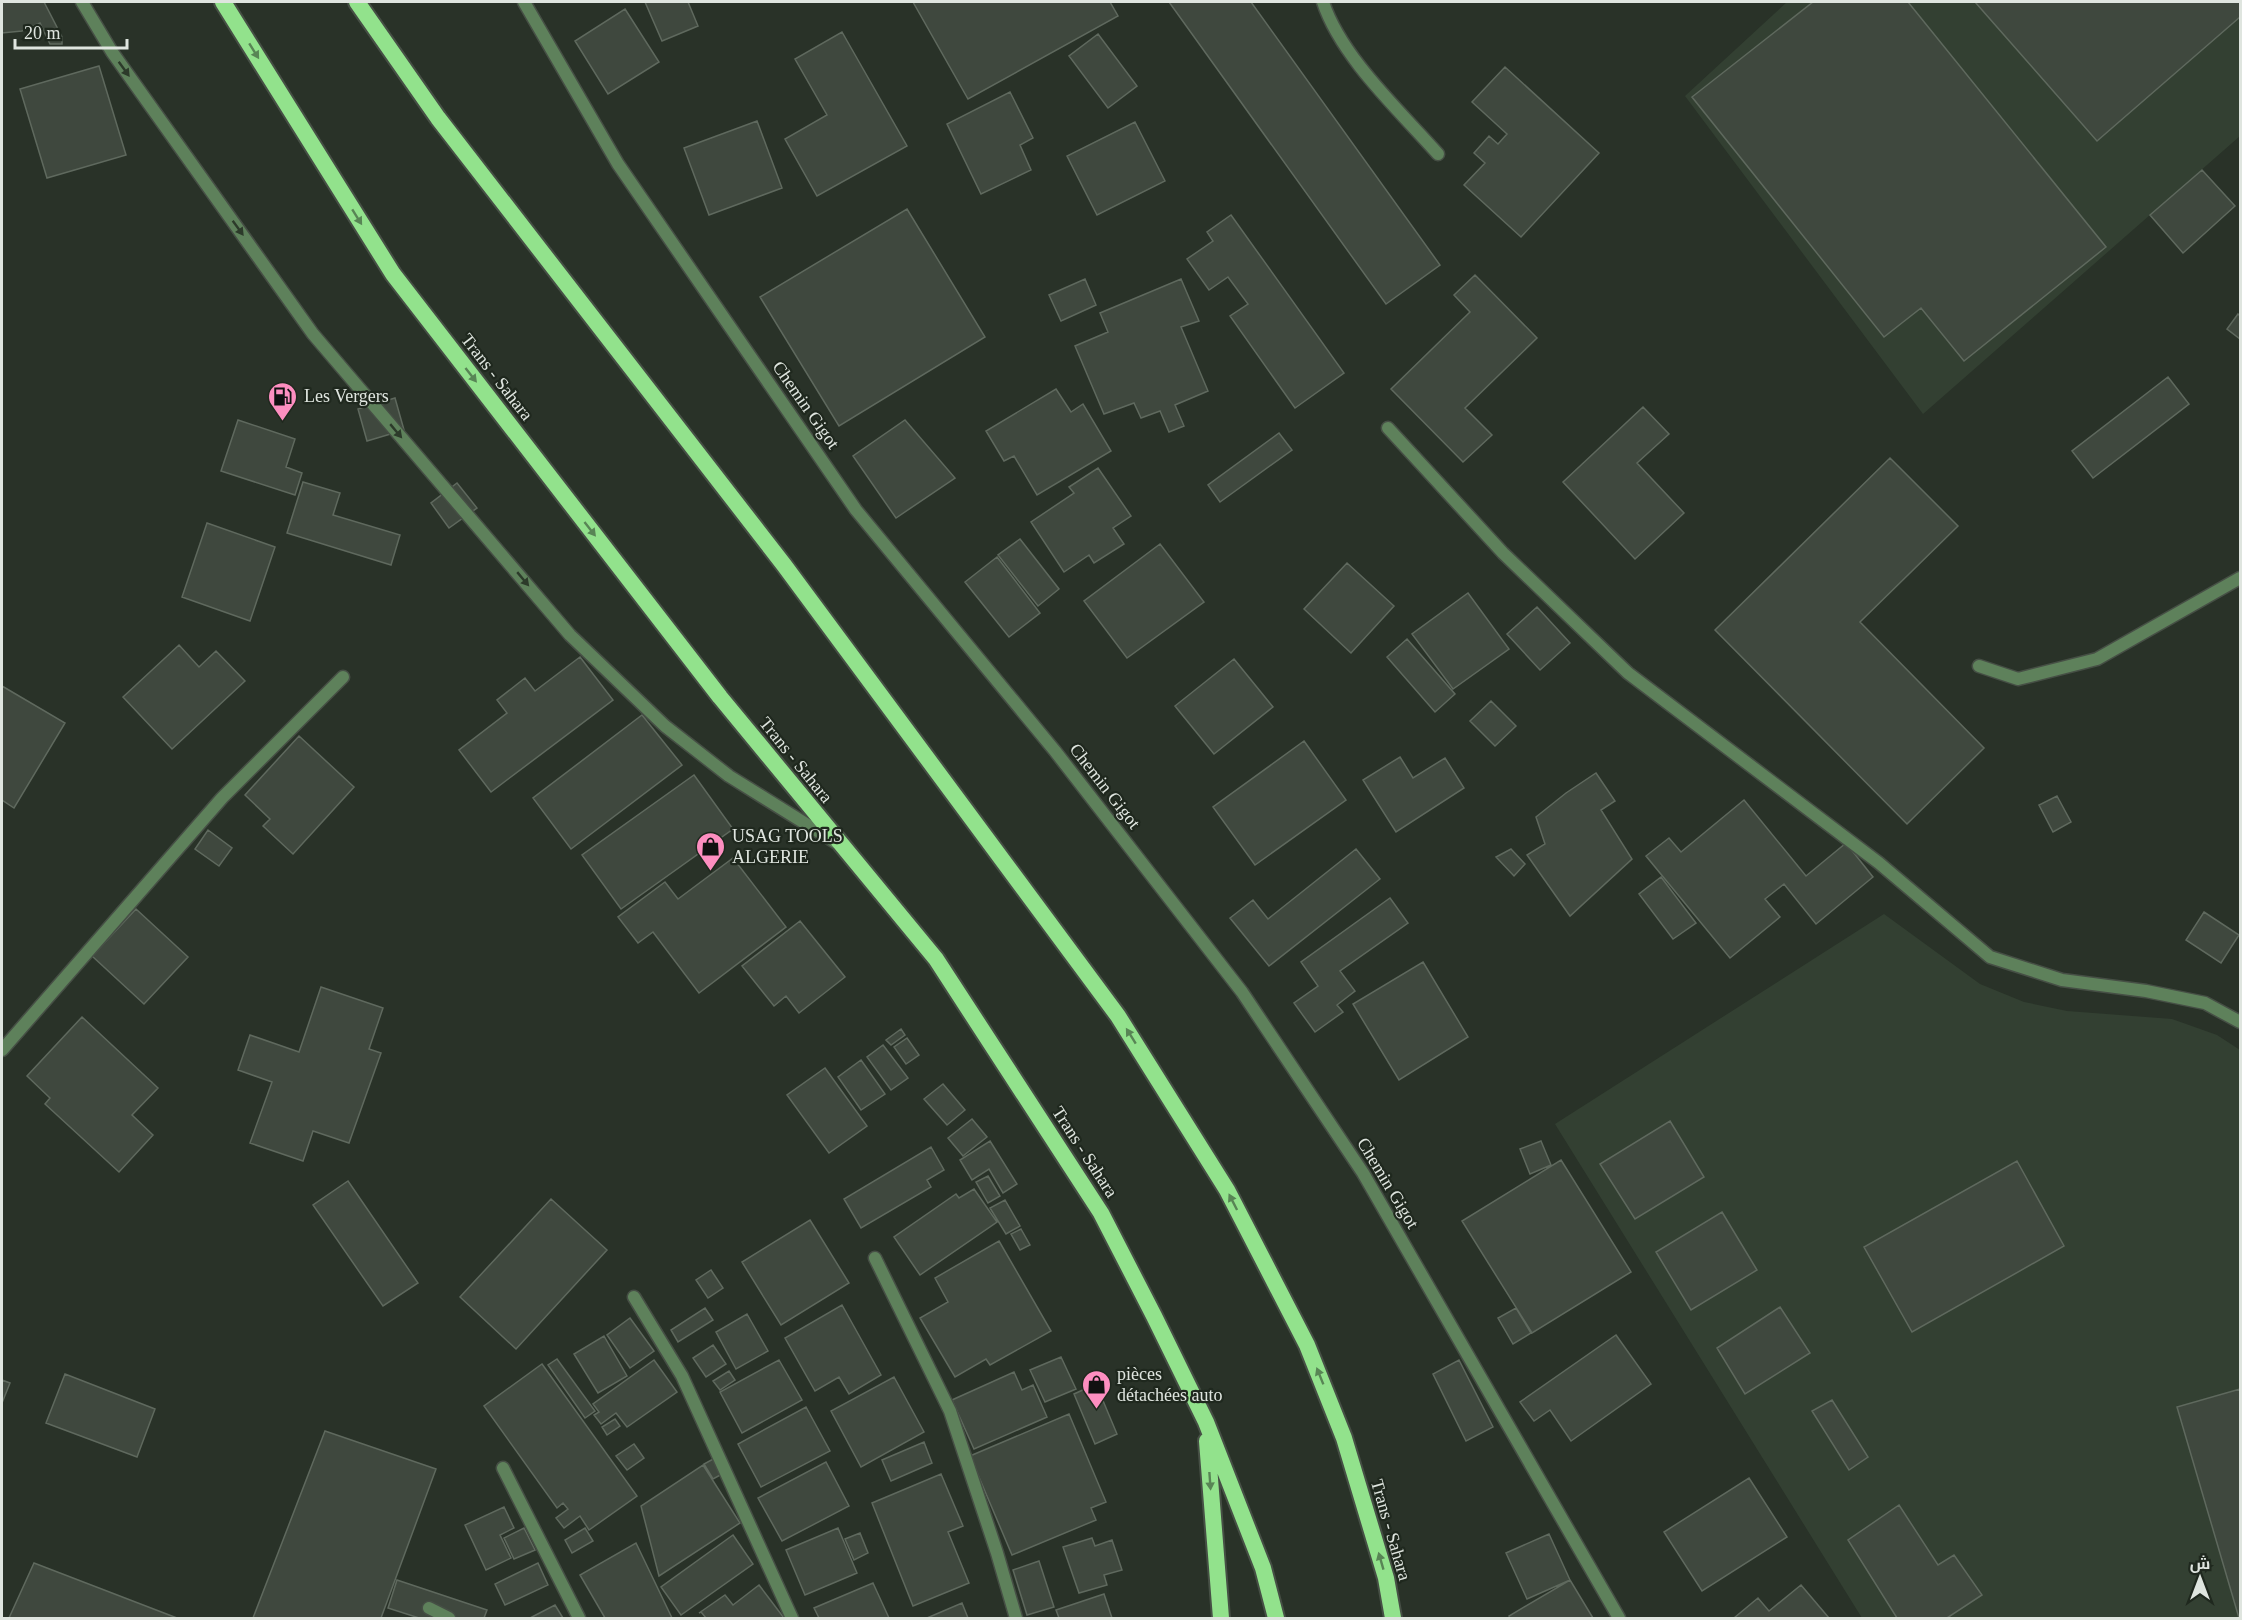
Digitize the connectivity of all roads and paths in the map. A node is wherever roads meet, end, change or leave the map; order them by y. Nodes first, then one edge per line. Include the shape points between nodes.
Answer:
1 (82, 2) edge
2 (223, 2) edge
3 (357, 2) edge
4 (524, 2) edge
5 (1323, 2) edge
6 (1438, 154) dead end
7 (1388, 428) dead end
8 (2241, 578) edge
9 (1979, 666) dead end
10 (343, 677) dead end
11 (841, 845) junction
12 (2241, 1022) edge
13 (2, 1050) edge
14 (875, 1258) dead end
15 (634, 1297) dead end
16 (1206, 1422) junction
17 (503, 1468) dead end
18 (429, 1608) dead end
19 (449, 1618) edge
20 (579, 1618) edge
21 (792, 1618) edge
22 (1016, 1618) edge
23 (1221, 1618) edge
24 (1276, 1618) edge
25 (1393, 1618) edge
26 (1619, 1618) edge

1 -> 11 street via 112,52 313,334 570,635 665,726 729,776
2 -> 11 highway, Trans - Sahara via 393,274 720,697
25 -> 3 highway, Trans - Sahara via 1386,1578 1344,1438 1307,1345 1227,1190 1118,1016 784,566 438,118
4 - 26 street, Chemin Gigot via 618,164 856,510 1055,751 1242,992 1363,1173
5 - 6 street via 1338,37 1355,60
7 - 12 street via 1503,553 1628,673 1879,863 1990,957 2062,980 2205,1003
8 - 9 street via 2097,659 2018,680
10 - 13 street via 222,798
11 - 16 highway, Trans - Sahara via 936,959 1101,1213
14 - 22 street via 950,1410
15 - 21 street via 682,1376
16 -> 23 highway
16 - 24 highway, Trans - Sahara via 1263,1568
17 - 20 street
18 - 19 street

